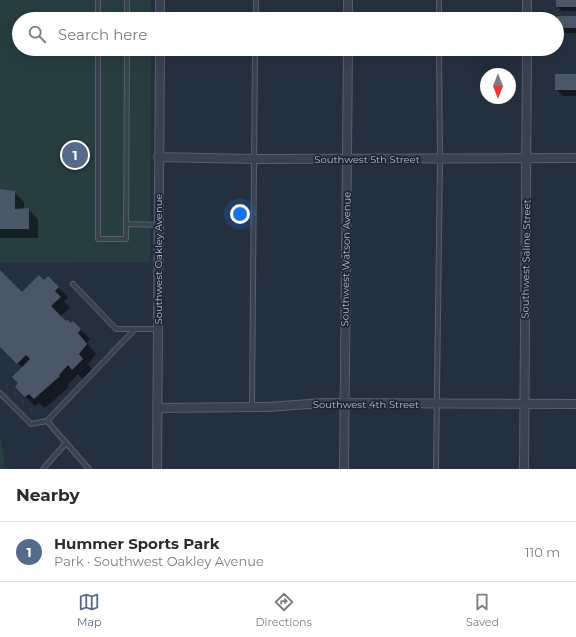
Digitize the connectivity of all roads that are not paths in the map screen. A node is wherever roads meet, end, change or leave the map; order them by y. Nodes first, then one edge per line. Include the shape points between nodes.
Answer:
1 (98, 0) edge
2 (127, 0) edge
3 (160, 0) edge
4 (256, 0) edge
5 (348, 0) edge
6 (438, 0) edge
7 (527, 0) edge
8 (98, 12) edge
9 (127, 12) edge
10 (160, 12) edge
11 (256, 12) edge
12 (348, 12) edge
13 (439, 12) edge
14 (527, 12) edge
15 (98, 56) edge
16 (127, 56) edge
17 (160, 56) edge
18 (255, 56) edge
19 (348, 56) edge
20 (439, 56) edge
21 (527, 56) edge
22 (158, 157) junction
23 (347, 158) junction
24 (576, 158) edge
25 (254, 159) junction
26 (440, 159) junction
27 (527, 159) junction
28 (126, 224) junction
29 (158, 225) junction
30 (73, 284) dead end
31 (135, 329) junction
32 (157, 329) junction
33 (0, 393) edge
34 (344, 403) junction
35 (437, 404) junction
36 (576, 404) edge
37 (524, 405) junction
38 (252, 407) junction
39 (157, 408) junction
40 (47, 421) junction
41 (66, 443) junction
42 (43, 469) edge
43 (89, 469) edge
44 (157, 469) edge
45 (344, 469) edge
46 (436, 469) edge
47 (524, 469) edge

1 - 8 lane
2 - 9 lane
3 - 10 street
4 - 11 lane
5 - 12 street
6 - 13 lane
7 - 14 street
15 - 28 lane via 98,239 126,239
16 - 28 lane
17 - 22 street, Southwest Oakley Avenue
18 - 25 lane
19 - 23 street, Southwest Watson Avenue
20 - 26 lane
21 - 27 street, Southwest Saline Street
22 - 25 street, Southwest 5th Street
22 - 29 street, Southwest Oakley Avenue
23 - 25 street, Southwest 5th Street
23 - 26 street, Southwest 5th Street
23 - 34 street, Southwest Watson Avenue
24 - 27 street, Southwest 5th Street
25 - 38 lane
26 - 27 street, Southwest 5th Street
26 - 35 lane
27 - 37 street, Southwest Saline Street
28 - 29 lane
29 - 32 street, Southwest Oakley Avenue
30 - 31 lane via 116,329
31 - 32 lane
31 - 40 lane
32 - 39 street, Southwest Oakley Avenue
33 - 40 lane via 31,424
34 - 35 street, Southwest 4th Street
34 - 38 street, Southwest 4th Street
34 - 45 street, Southwest Watson Avenue
35 - 37 street, Southwest 4th Street
35 - 46 lane
36 - 37 street, Southwest 4th Street
37 - 47 street, Southwest Saline Street
38 - 39 street, Southwest 4th Street
39 - 44 street, Southwest Oakley Avenue
40 - 41 lane
41 - 42 lane
41 - 43 lane

